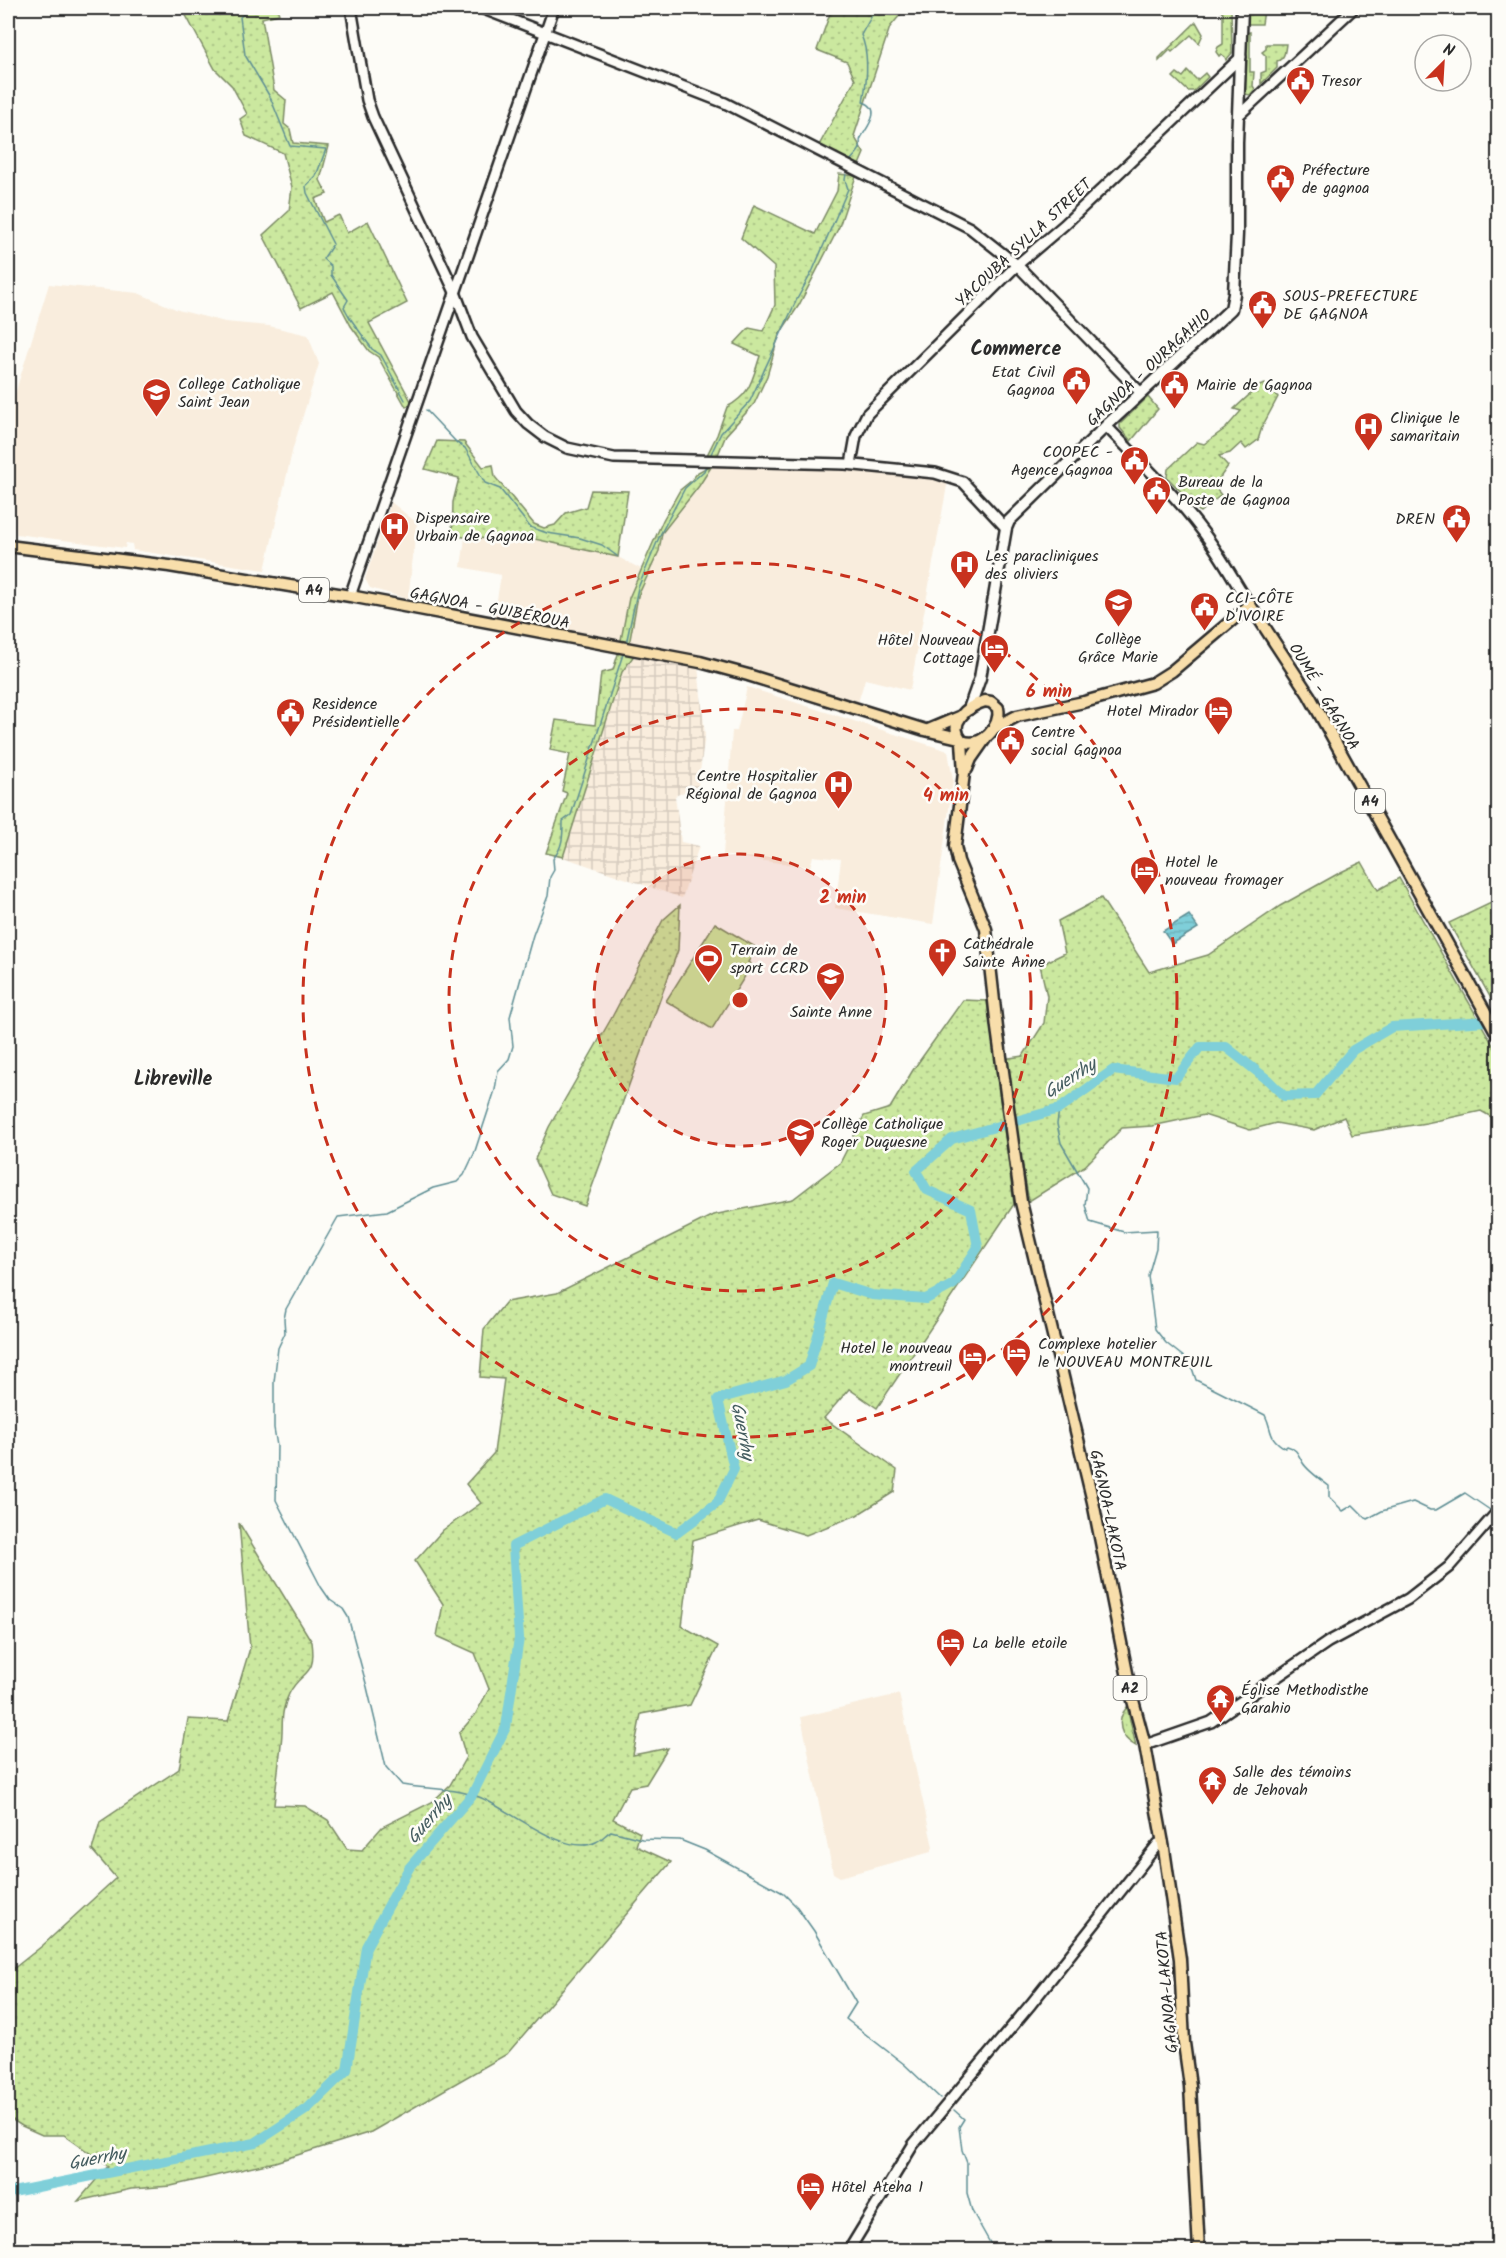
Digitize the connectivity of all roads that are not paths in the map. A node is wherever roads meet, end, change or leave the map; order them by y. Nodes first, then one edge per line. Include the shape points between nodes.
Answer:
1 (351, 8) edge
2 (481, 8) edge
3 (554, 8) edge
4 (1242, 8) edge
5 (1354, 8) edge
6 (545, 32) junction
7 (1241, 57) junction
8 (1239, 115) junction
9 (1017, 265) junction
10 (455, 292) junction
11 (1141, 393) junction
12 (1106, 426) junction
13 (851, 464) junction
14 (1006, 528) junction
15 (8, 546) edge
16 (350, 596) junction
17 (1250, 605) junction
18 (980, 678) junction
19 (989, 701) junction
20 (999, 708) junction
21 (969, 709) junction
22 (1017, 716) junction
23 (959, 717) junction
24 (927, 730) junction
25 (991, 732) junction
26 (960, 739) junction
27 (963, 784) junction
28 (1498, 1033) edge
29 (1498, 1510) edge
30 (1144, 1745) junction
31 (1163, 1842) junction
32 (849, 2250) edge
33 (1199, 2250) edge

1 - 10 street via 373,117
2 - 6 street
3 - 6 street
4 - 7 main road, GAGNOA - OURAGAHIO
5 - 8 street
6 - 9 street via 725,103 970,228
6 - 10 street
7 - 8 main road, GAGNOA - OURAGAHIO
7 - 9 street, YACOUBA SYLLA STREET
8 - 11 main road, GAGNOA - OURAGAHIO via 1231,309
9 - 11 street
9 - 13 street, YACOUBA SYLLA STREET via 867,414 856,436
10 - 13 street via 472,337 516,411 545,437 567,448 614,458
10 - 16 street
11 - 12 main road, GAGNOA - OURAGAHIO
12 - 14 main road, GAGNOA - OURAGAHIO
12 - 17 street via 1197,525
13 - 14 street via 914,469 963,482
14 - 18 main road
15 - 16 main road, GAGNOA - GUIBÉROUA / A4 via 169,566
16 - 24 main road, GAGNOA - GUIBÉROUA / A4 via 700,662
17 - 22 main road via 1153,683
17 - 28 main road, OUMÉ - GAGNOA / A4 via 1309,695
18 - 19 main road
18 - 21 main road
19 - 20 main road
19 - 21 main road
20 - 22 main road
20 - 25 main road via 999,718
21 - 23 main road
22 - 25 main road
23 - 24 main road
23 - 26 main road via 956,729
24 - 26 main road, GAGNOA - GUIBÉROUA / A4
25 - 26 main road via 974,743
25 - 27 main road, GAGNOA-LAKOTA / A2 via 970,759
26 - 27 main road, GAGNOA-LAKOTA / A2
27 - 30 main road, GAGNOA-LAKOTA / A2 via 955,846 986,929 1021,1202 1082,1452
29 - 30 street via 1449,1567 1408,1599 1328,1642 1211,1722
30 - 31 main road, GAGNOA-LAKOTA / A2
31 - 32 street via 1115,1895 1031,2004 913,2145
31 - 33 main road, GAGNOA-LAKOTA / A2 via 1180,1959

